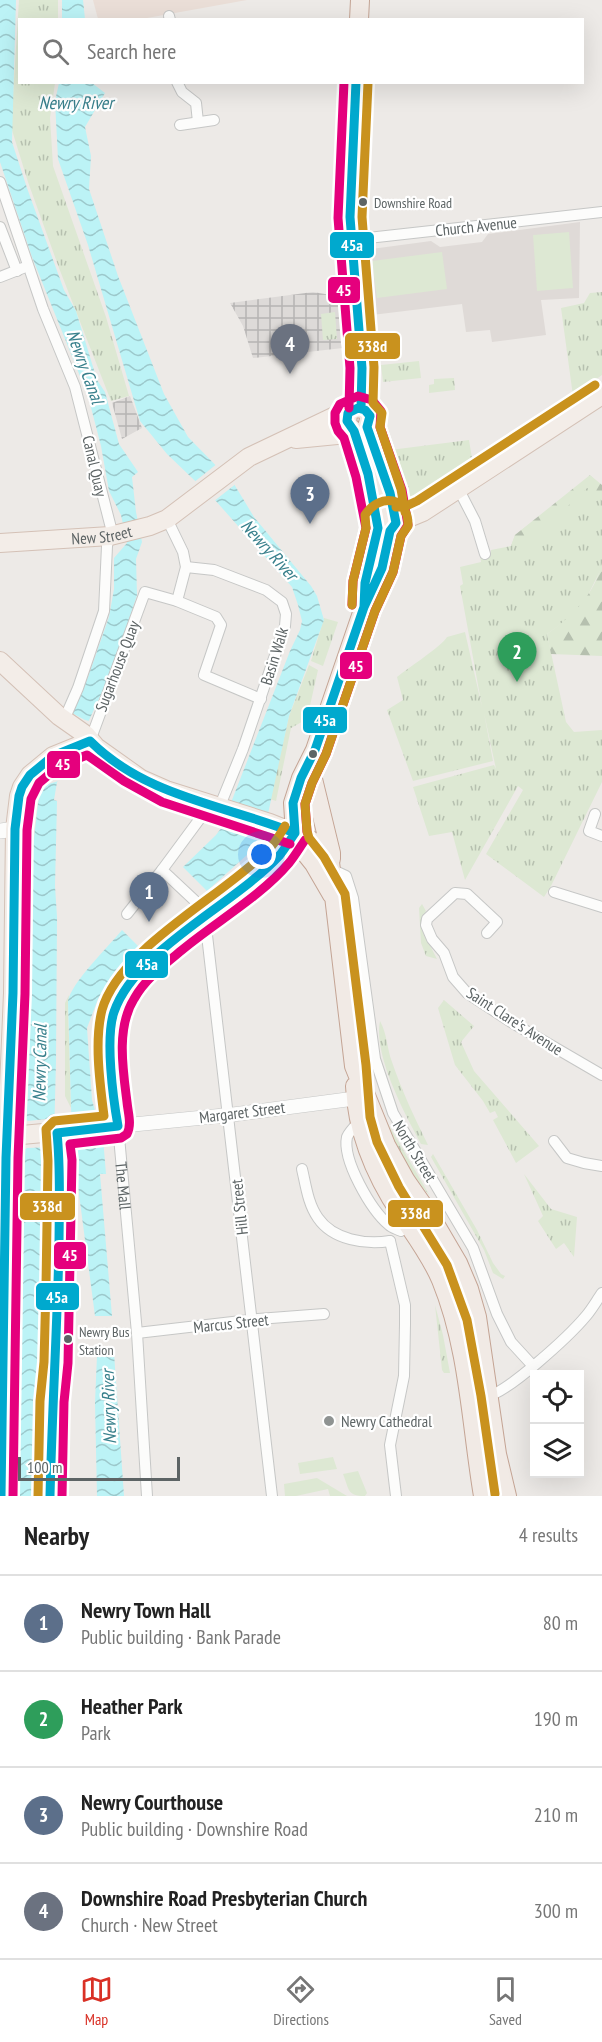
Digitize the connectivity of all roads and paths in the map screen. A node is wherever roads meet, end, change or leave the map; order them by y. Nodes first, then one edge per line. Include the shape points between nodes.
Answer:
1 (360, 0) edge
2 (359, 18) edge
3 (178, 84) edge
4 (356, 84) edge
5 (214, 120) dead end
6 (198, 122) junction
7 (180, 125) dead end
8 (0, 182) edge
9 (602, 212) edge
10 (0, 227) edge
11 (351, 240) junction
12 (29, 267) junction
13 (17, 270) junction
14 (0, 277) edge
15 (602, 395) edge
16 (356, 422) junction
17 (459, 490) junction
18 (167, 519) junction
19 (387, 522) junction
20 (125, 533) junction
21 (0, 543) edge
22 (485, 554) dead end
23 (186, 567) junction
24 (177, 601) junction
25 (0, 661) edge
26 (261, 699) junction
27 (65, 724) junction
28 (85, 740) junction
29 (315, 750) junction
30 (46, 760) junction
31 (314, 779) junction
32 (218, 808) junction
33 (596, 814) dead end
34 (8, 830) edge
35 (295, 830) junction
36 (602, 836) edge
37 (328, 869) junction
38 (162, 870) junction
39 (554, 892) dead end
40 (602, 907) edge
41 (205, 913) junction
42 (127, 914) dead end
43 (487, 933) dead end
44 (602, 1075) edge
45 (361, 1097) junction
46 (229, 1115) junction
47 (111, 1127) junction
48 (10, 1136) edge
49 (554, 1141) dead end
50 (602, 1166) edge
51 (302, 1169) dead end
52 (431, 1217) junction
53 (406, 1229) junction
54 (390, 1241) junction
55 (602, 1293) edge
56 (324, 1314) dead end
57 (251, 1320) junction
58 (138, 1333) junction
59 (534, 1365) junction
60 (489, 1397) junction
61 (469, 1398) junction
62 (2, 1496) edge
63 (147, 1496) edge
64 (272, 1496) edge
65 (396, 1496) edge
66 (483, 1496) edge
67 (507, 1496) edge

1 - 2 highway
3 - 6 street via 196,103
4 - 11 highway
5 - 6 street
6 - 7 street
8 - 12 street, Canal Quay
9 - 11 street, Church Avenue
10 - 13 street
11 - 16 highway via 362,368
12 - 13 street
12 - 20 street, Canal Quay via 75,387 110,521
13 - 14 street
15 - 17 main road
16 - 18 main road, New Street via 337,435 282,440 249,458
16 - 19 highway via 368,474
17 - 19 main road via 423,512
17 - 22 street via 475,521
18 - 20 main road, New Street
18 - 23 street
19 - 29 highway via 382,568 364,607
20 - 21 main road, New Street
20 - 27 street, Canal Quay via 106,546 104,611
23 - 24 street
23 - 26 street, Basin Walk via 214,570 266,590 282,602 285,626
24 - 26 street via 216,617 221,626 204,675
24 - 28 street, Sugarhouse Quay via 145,592
25 - 27 main road
26 - 32 street, Basin Walk
27 - 28 main road
27 - 30 main road via 61,741
28 - 30 main road
28 - 32 main road via 141,779
29 - 31 highway
29 - 35 highway via 293,803
30 - 34 main road via 22,787
31 - 35 highway via 306,813
31 - 37 highway via 331,853
32 - 35 main road
32 - 38 street, Basin Walk
33 - 36 street via 589,831
34 - 48 main road via 13,993
35 - 37 highway via 298,844
35 - 41 main road, The Mall via 279,856
37 - 45 highway
37 - 59 street, North Street via 345,876 353,898 375,1059 393,1113 473,1248 511,1342
38 - 41 street
38 - 42 street, Basin Walk
39 - 40 street
41 - 46 street, Hill Street
41 - 47 main road, The Mall via 144,969 118,1003 111,1028
43 - 44 street, Saint Clare's Avenue via 497,922 467,894 455,893 427,919 432,939 444,953 453,977 467,993
45 - 46 street, Margaret Street
45 - 52 highway via 406,1181
45 - 53 highway via 359,1122 376,1170
46 - 47 street, Margaret Street
46 - 57 street, Hill Street
47 - 48 main road
47 - 58 street, The Mall
48 - 62 main road
49 - 50 street via 567,1158
51 - 54 street via 308,1196 325,1227 357,1241
52 - 53 street
52 - 60 highway via 469,1289
53 - 54 street
53 - 61 highway via 442,1282 455,1323
54 - 65 street via 405,1305 404,1376 390,1444
55 - 59 street via 587,1316
56 - 57 street, Marcus Street
57 - 58 street, Marcus Street
57 - 64 street, Hill Street
58 - 63 street, The Mall
59 - 60 street
60 - 61 street
60 - 67 highway
61 - 66 highway

